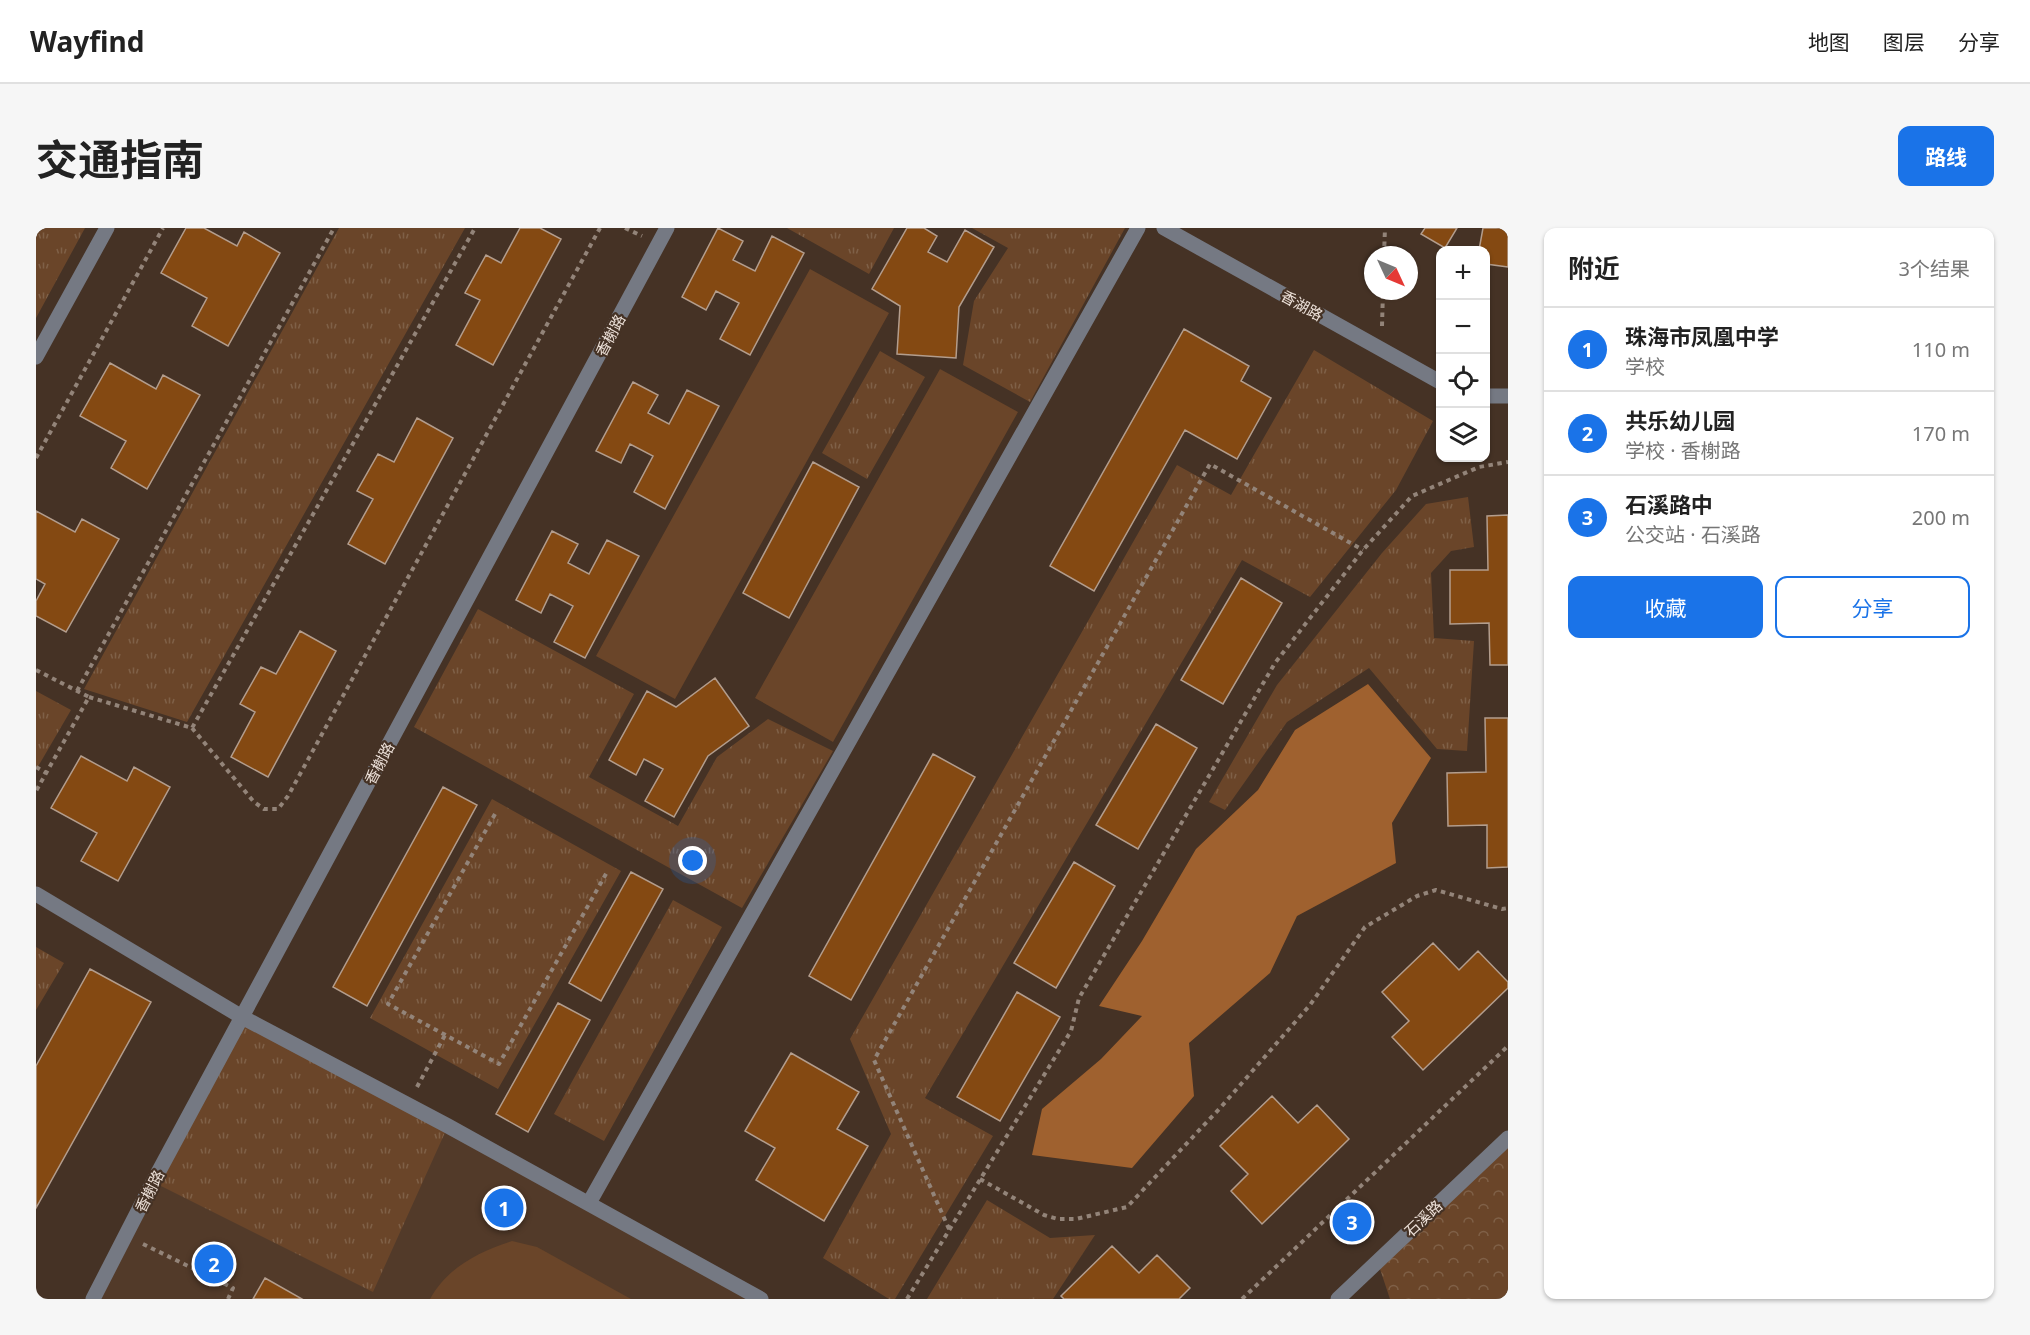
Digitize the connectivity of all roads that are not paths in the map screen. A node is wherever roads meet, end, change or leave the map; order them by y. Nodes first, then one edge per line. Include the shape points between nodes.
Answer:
1 (107, 228) edge
2 (668, 228) edge
3 (1138, 228) edge
4 (1164, 228) edge
5 (36, 357) edge
6 (1436, 380) edge
7 (1490, 396) edge
8 (1508, 396) edge
9 (36, 894) edge
10 (242, 1017) junction
11 (1508, 1138) edge
12 (590, 1203) junction
13 (93, 1299) edge
14 (761, 1299) edge
15 (1338, 1299) edge

1 - 5 street
2 - 10 street, 香榭路
3 - 12 street
4 - 6 street, 香湖路
7 - 8 street
9 - 10 street
10 - 12 street
10 - 13 street, 香榭路
11 - 15 street, 石溪路
12 - 14 street

